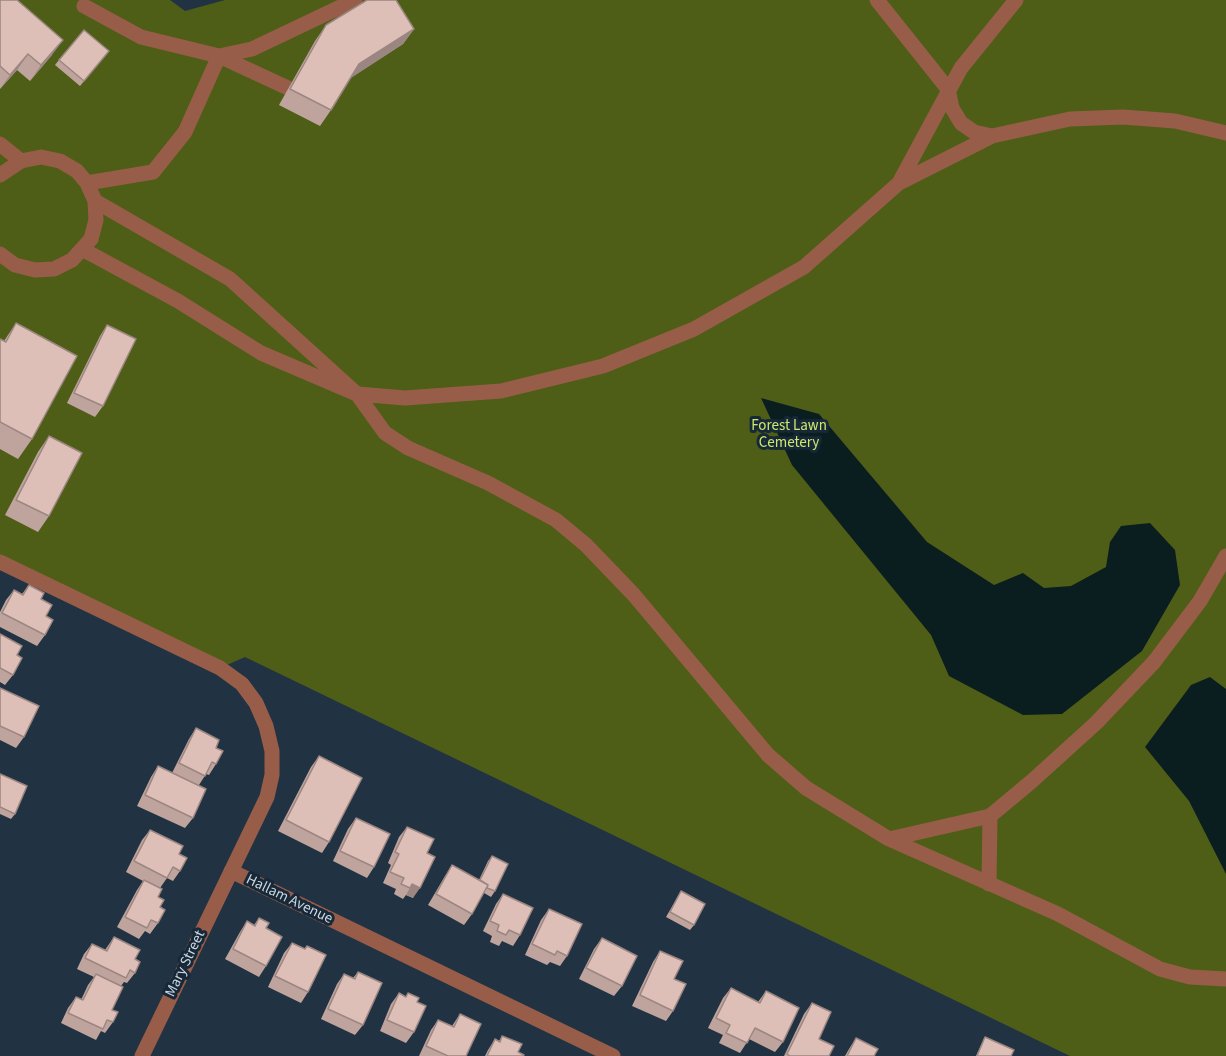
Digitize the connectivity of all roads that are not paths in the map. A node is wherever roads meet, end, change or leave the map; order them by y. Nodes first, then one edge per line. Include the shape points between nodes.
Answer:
1 (356, 0) edge
2 (877, 0) edge
3 (1016, 0) edge
4 (84, 6) dead end
5 (219, 56) junction
6 (288, 88) edge
7 (948, 89) junction
8 (1226, 133) edge
9 (992, 136) junction
10 (0, 144) edge
11 (21, 161) junction
12 (0, 175) edge
13 (87, 183) junction
14 (899, 183) junction
15 (95, 201) junction
16 (82, 249) junction
17 (0, 254) edge
18 (357, 394) junction
19 (1226, 556) edge
20 (0, 562) edge
21 (990, 816) junction
22 (888, 839) junction
23 (231, 872) junction
24 (989, 884) junction
25 (1226, 978) edge
26 (142, 1056) edge
27 (613, 1056) edge

1 - 5 street via 252,49
2 - 7 street
3 - 7 street
4 - 5 street via 141,37
5 - 6 street
5 - 13 street via 185,132 153,172
7 - 9 street via 952,108 961,123 974,132
7 - 14 street
8 - 9 street via 1175,121 1123,117 1070,119
9 - 14 street
10 - 11 street
11 - 12 street
11 - 13 street via 41,157 60,161
13 - 15 street
14 - 18 street via 804,267 652,348 603,366 501,392 405,398
15 - 16 street via 91,239
15 - 18 street via 230,279
16 - 17 street via 72,260 54,269 34,270 15,265
16 - 18 street via 178,301 261,353
18 - 22 street via 385,433 556,520 586,545 634,595 768,755 806,788
19 - 21 street via 1200,601 1154,662 1096,723
20 - 23 street, Hallam Avenue via 220,668 242,684 266,726 272,775 267,797
21 - 22 street
21 - 24 street
22 - 24 street
23 - 26 street, Mary Street
23 - 27 street, Hallam Avenue
24 - 25 street via 1058,914 1160,969 1190,977

